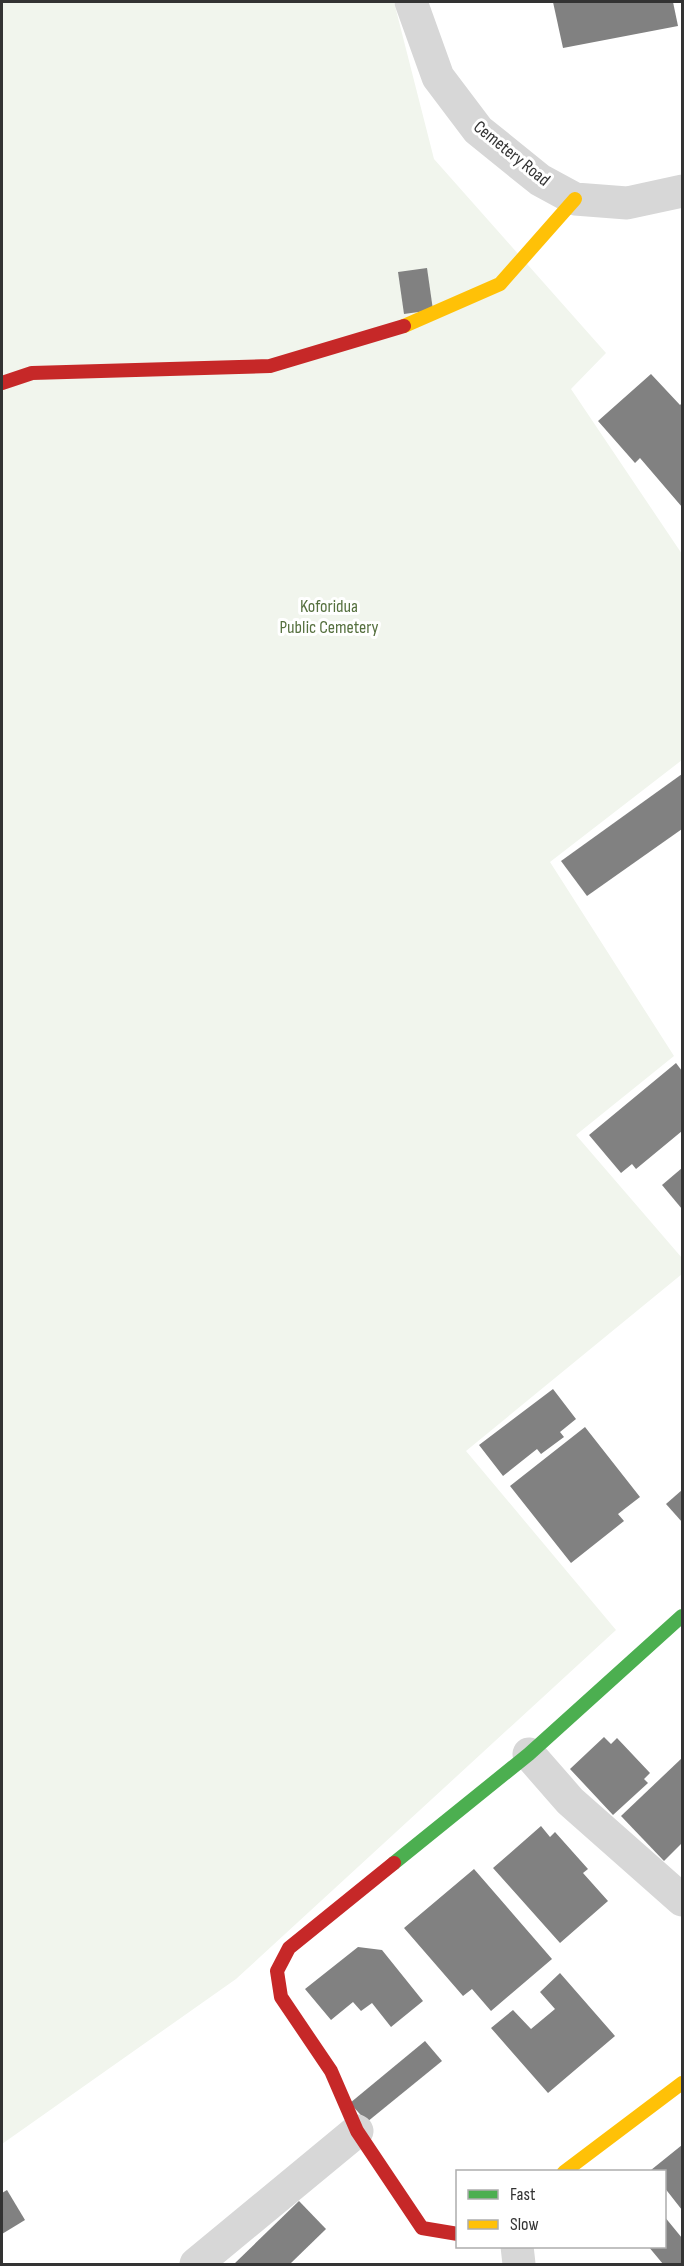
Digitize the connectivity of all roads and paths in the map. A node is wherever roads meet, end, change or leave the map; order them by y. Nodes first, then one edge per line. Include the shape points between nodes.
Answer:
1 (411, 2) edge
2 (682, 191) edge
3 (575, 199) junction
4 (2, 383) edge
5 (682, 1616) edge
6 (530, 1754) junction
7 (682, 1900) edge
8 (682, 2083) edge
9 (357, 2132) junction
10 (567, 2170) edge
11 (456, 2234) edge
12 (517, 2248) edge
13 (196, 2265) edge
14 (519, 2265) edge

1 - 3 street, Cemetery Road via 438,77 478,130 540,180
2 - 3 street, Cemetery Road via 627,203
3 - 4 street via 500,284 407,325 270,366 32,373
5 - 6 street
6 - 7 street via 570,1801
6 - 9 street via 289,1948 277,1971 281,1997 331,2071
8 - 10 street
9 - 11 street via 422,2228
9 - 13 street
12 - 14 street

